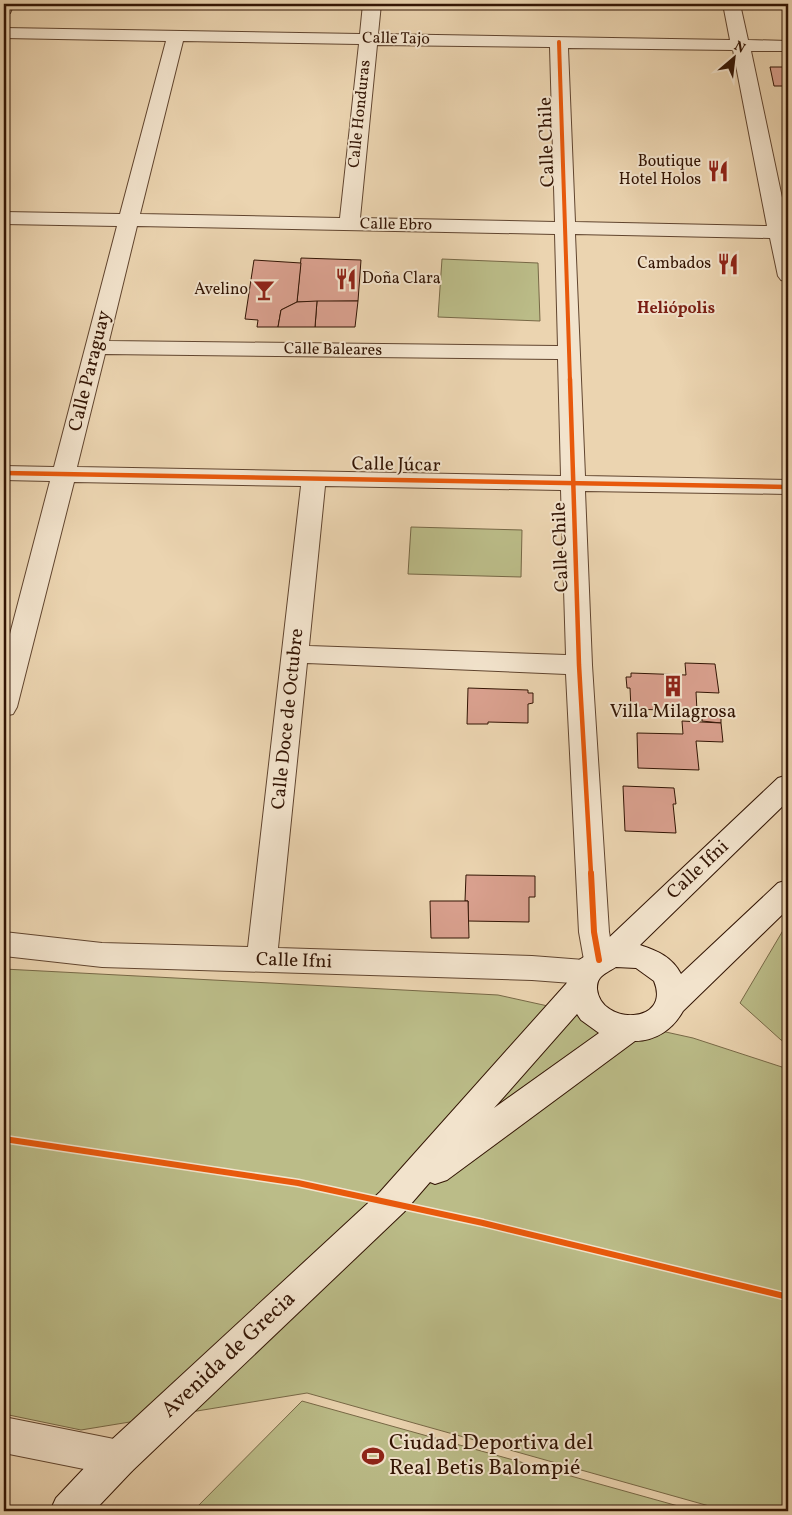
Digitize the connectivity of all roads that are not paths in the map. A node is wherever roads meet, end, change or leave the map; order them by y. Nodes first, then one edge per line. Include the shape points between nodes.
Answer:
1 (6, 4) edge
2 (372, 4) edge
3 (732, 4) edge
4 (4, 9) edge
5 (4, 33) edge
6 (176, 36) junction
7 (368, 39) junction
8 (559, 42) junction
9 (741, 45) junction
10 (788, 46) edge
11 (4, 218) edge
12 (128, 221) junction
13 (349, 224) junction
14 (564, 228) junction
15 (784, 232) edge
16 (788, 276) edge
17 (96, 347) junction
18 (569, 353) junction
19 (4, 473) edge
20 (63, 474) junction
21 (314, 478) junction
22 (574, 483) junction
23 (788, 487) edge
24 (295, 654) junction
25 (579, 665) junction
26 (4, 707) edge
27 (788, 785) edge
28 (788, 891) edge
29 (4, 944) edge
30 (262, 960) junction
31 (593, 969) junction
32 (672, 1002) junction
33 (629, 1028) junction
34 (392, 1202) junction
35 (4, 1435) edge
36 (119, 1458) junction
37 (69, 1511) edge

1 - 4 street
2 - 7 street, Calle Honduras
3 - 9 street
5 - 6 street, Calle Tajo
6 - 7 street, Calle Tajo
6 - 12 street, Calle Paraguay
7 - 8 street, Calle Tajo
7 - 13 street, Calle Honduras
8 - 9 street, Calle Tajo
8 - 14 street, Calle Chile
9 - 10 street, Calle Tajo
9 - 15 street
11 - 12 street, Calle Ebro
12 - 13 street, Calle Ebro
12 - 17 street, Calle Paraguay
13 - 14 street, Calle Ebro
14 - 15 street, Calle Ebro
14 - 18 street, Calle Chile
15 - 16 street
17 - 18 street, Calle Baleares
17 - 20 street, Calle Paraguay
18 - 22 street, Calle Chile
19 - 20 street, Calle Júcar
20 - 21 street, Calle Júcar
20 - 26 street, Calle Paraguay
21 - 22 street, Calle Júcar
21 - 24 street, Calle Doce de Octubre
22 - 23 street, Calle Júcar
22 - 25 street, Calle Chile
24 - 25 street
24 - 30 street, Calle Doce de Octubre
25 - 31 street, Calle Chile via 594,932
27 - 31 street, Calle Ifni
28 - 32 street
29 - 30 street, Calle Ifni via 102,955
30 - 31 street, Calle Ifni
31 - 32 street via 630,955 651,961 667,975 674,993
31 - 33 street via 583,1000 601,1020
31 - 34 street
32 - 33 street via 667,1013 657,1021 644,1027
33 - 34 street
34 - 36 street, Avenida de Grecia
35 - 36 street
36 - 37 street, Avenida de Grecia

